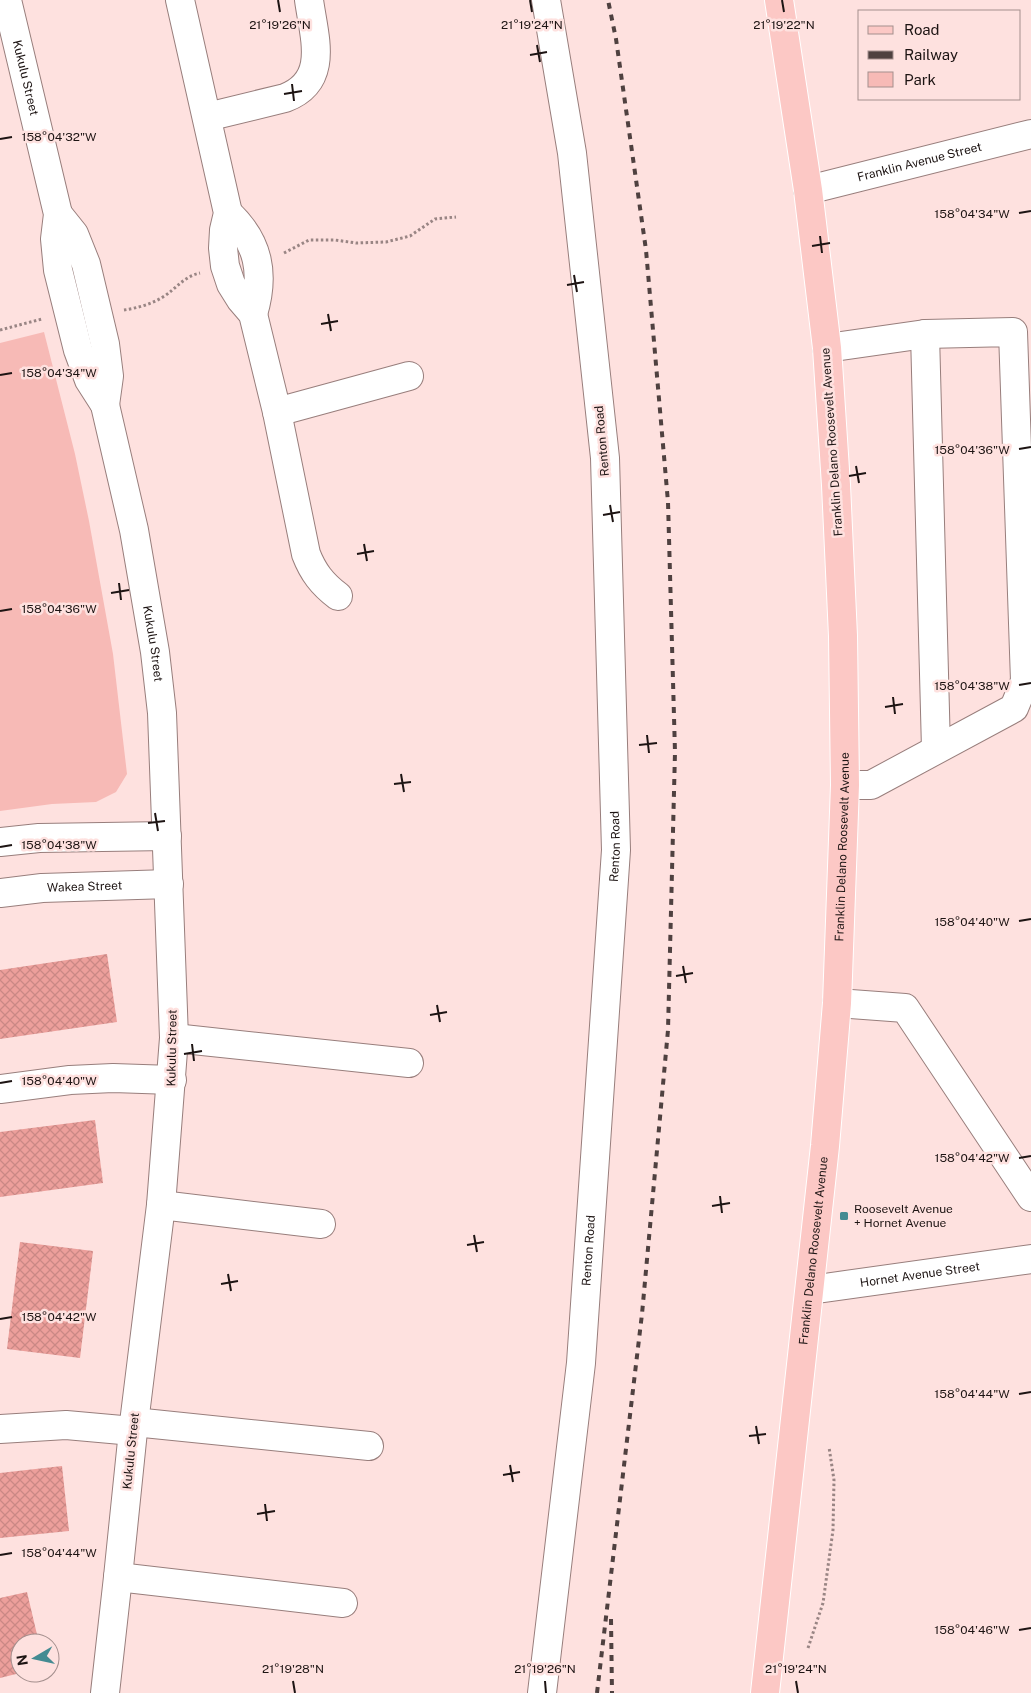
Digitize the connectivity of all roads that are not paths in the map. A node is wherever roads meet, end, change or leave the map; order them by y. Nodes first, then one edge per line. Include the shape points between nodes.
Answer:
1 (7, 0) edge
2 (180, 0) edge
3 (309, 0) edge
4 (546, 0) edge
5 (779, 0) edge
6 (207, 117) junction
7 (1031, 134) edge
8 (808, 190) junction
9 (925, 334) junction
10 (827, 348) junction
11 (410, 376) dead end
12 (277, 412) junction
13 (338, 596) dead end
14 (936, 749) junction
15 (845, 785) junction
16 (167, 836) junction
17 (0, 842) edge
18 (169, 884) junction
19 (0, 893) edge
20 (837, 1003) junction
21 (174, 1038) junction
22 (409, 1063) dead end
23 (172, 1080) junction
24 (0, 1089) edge
25 (1031, 1197) edge
26 (161, 1205) junction
27 (321, 1224) dead end
28 (1031, 1259) edge
29 (810, 1290) junction
30 (134, 1426) junction
31 (0, 1429) edge
32 (368, 1446) dead end
33 (118, 1577) junction
34 (343, 1603) dead end
35 (104, 1693) edge
36 (542, 1693) edge
37 (765, 1693) edge

1 - 16 street, Kukulu Street via 58,214 55,239 58,270 78,350 89,380 105,405 134,530 162,713
2 - 6 street
3 - 6 street via 316,60 310,81 295,95
4 - 36 street, Renton Road via 572,153 605,458 616,850 581,1363
5 - 8 main road, Franklin Delano Roosevelt Avenue
6 - 12 street via 228,213 247,235 258,262 260,280 253,314
7 - 8 street, Franklin Avenue Street
8 - 10 main road, Franklin Delano Roosevelt Avenue
9 - 10 street
9 - 14 street
9 - 14 street via 1013,332 1025,681 1014,708
10 - 15 main road, Franklin Delano Roosevelt Avenue via 843,636
11 - 12 street
12 - 13 street via 306,554 318,578
14 - 15 street via 872,785
15 - 20 main road, Franklin Delano Roosevelt Avenue
16 - 17 street via 39,838
16 - 18 street, Kukulu Street
18 - 19 street, Wakea Street via 42,888
18 - 21 street, Kukulu Street
20 - 25 street via 905,1008
20 - 29 main road, Franklin Delano Roosevelt Avenue
21 - 22 street
21 - 23 street, Kukulu Street
23 - 24 street via 70,1080
23 - 26 street, Kukulu Street
26 - 27 street
26 - 30 street, Kukulu Street
28 - 29 street, Hornet Avenue Street
29 - 37 main road, Franklin Delano Roosevelt Avenue
30 - 31 street via 66,1425
30 - 32 street
30 - 33 street, Kukulu Street
33 - 34 street
33 - 35 street, Kukulu Street

